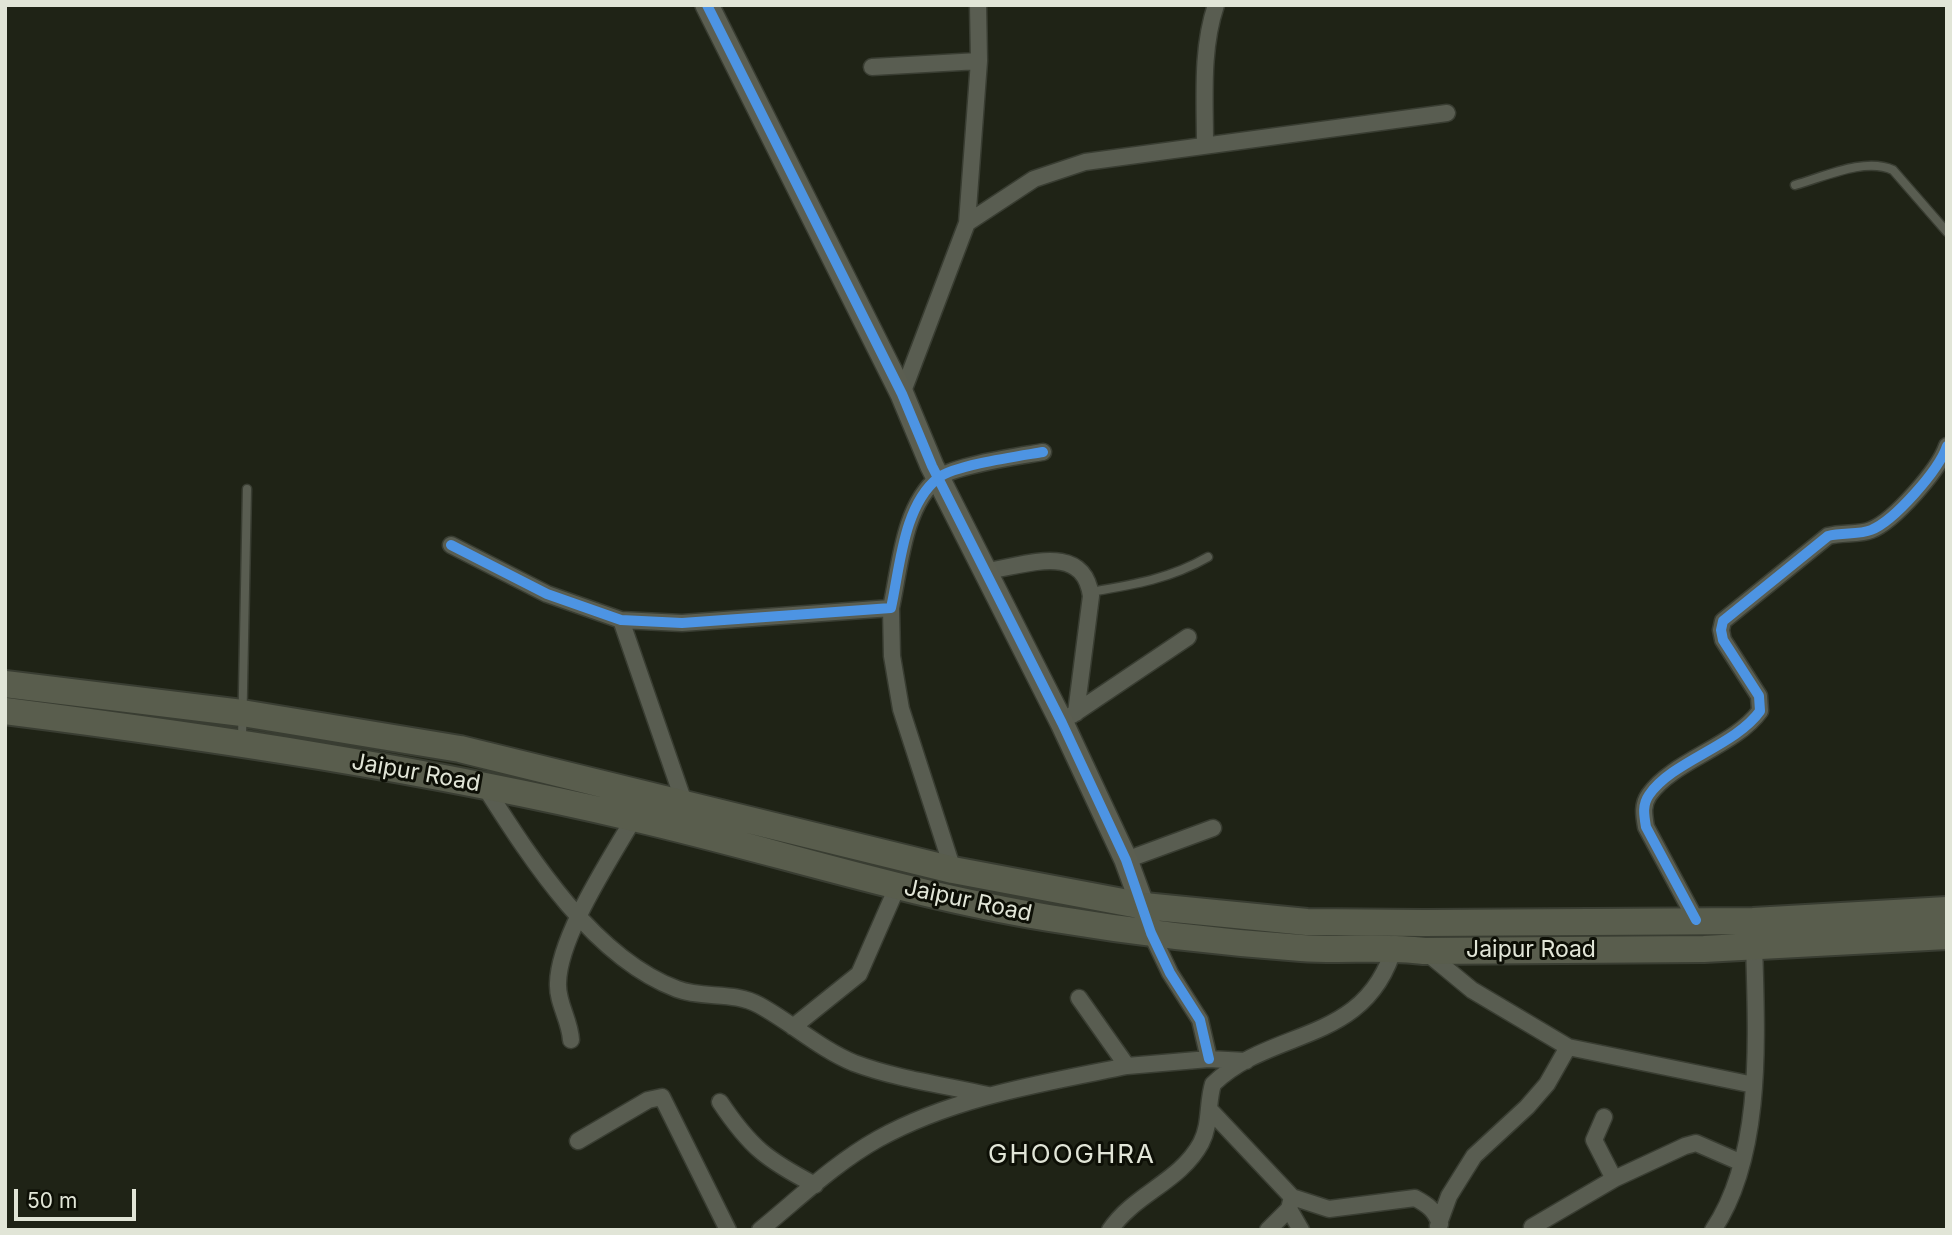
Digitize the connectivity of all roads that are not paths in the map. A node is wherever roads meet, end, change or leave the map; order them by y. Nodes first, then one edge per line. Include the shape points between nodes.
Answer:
1 (707, 5) edge
2 (978, 5) edge
3 (1216, 5) edge
4 (979, 61) junction
5 (872, 67) dead end
6 (1447, 113) dead end
7 (1205, 144) junction
8 (1795, 185) dead end
9 (967, 223) junction
10 (1947, 232) edge
11 (902, 394) junction
12 (1947, 446) edge
13 (1043, 452) dead end
14 (939, 477) junction
15 (247, 489) dead end
16 (451, 545) dead end
17 (1208, 557) dead end
18 (986, 571) junction
19 (1090, 592) junction
20 (891, 608) junction
21 (621, 620) junction
22 (1188, 637) dead end
23 (5, 684) edge
24 (5, 711) edge
25 (242, 713) junction
26 (1069, 718) junction
27 (242, 742) junction
28 (483, 784) junction
29 (676, 800) junction
30 (634, 818) junction
31 (661, 825) junction
32 (1213, 828) dead end
33 (1126, 860) junction
34 (953, 870) junction
35 (898, 885) junction
36 (1144, 906) junction
37 (1947, 910) edge
38 (580, 915) junction
39 (1696, 920) junction
40 (1151, 933) junction
41 (1754, 933) junction
42 (1397, 935) junction
43 (1947, 936) edge
44 (1424, 951) junction
45 (1079, 998) dead end
46 (793, 1027) junction
47 (571, 1040) dead end
48 (1568, 1047) junction
49 (1209, 1059) junction
50 (1245, 1061) junction
51 (1127, 1066) junction
52 (1754, 1085) junction
53 (988, 1095) junction
54 (720, 1102) dead end
55 (1209, 1110) junction
56 (1604, 1117) dead end
57 (578, 1141) dead end
58 (1742, 1163) junction
59 (1614, 1180) junction
60 (815, 1185) junction
61 (1291, 1203) junction
62 (1438, 1227) edge
63 (1532, 1227) dead end
64 (728, 1230) edge
65 (760, 1230) edge
66 (1110, 1230) edge
67 (1268, 1230) edge
68 (1301, 1230) edge
69 (1713, 1230) edge

1 - 11 street
2 - 4 street
3 - 7 street via 1205,60
4 - 5 street
4 - 9 street
6 - 7 street
7 - 9 street via 1053,171
8 - 10 lane via 1883,165 1894,170
9 - 11 street
11 - 14 street
12 - 39 street via 1931,477 1878,526 1828,536 1723,621 1723,640 1759,696 1760,712 1744,728 1664,781 1649,795 1643,810 1646,827
13 - 14 street
14 - 18 street
14 - 20 street via 914,513
15 - 25 lane
16 - 21 street via 547,594
17 - 19 lane via 1151,581
18 - 19 street via 1061,561 1080,568 1088,577
18 - 26 street
19 - 26 street
20 - 21 street via 682,624
20 - 34 street via 892,656 901,709
21 - 29 street
22 - 26 street
23 - 25 main road, Jaipur Road
24 - 27 main road, Jaipur Road
25 - 27 lane
25 - 29 main road, Jaipur Road via 460,749
26 - 33 street
27 - 28 main road, Jaipur Road
28 - 30 main road, Jaipur Road
28 - 38 street via 525,850
29 - 31 main road
29 - 34 main road, Jaipur Road
30 - 31 main road, Jaipur Road
30 - 38 street
31 - 35 main road, Jaipur Road
32 - 33 street
33 - 36 street
34 - 36 main road, Jaipur Road
35 - 40 main road, Jaipur Road via 1035,915
35 - 46 street via 859,974
36 - 40 street
36 - 42 main road, Jaipur Road
37 - 41 main road, Jaipur Road
38 - 46 street via 615,951 646,973 677,989 758,1004
38 - 47 street via 558,980
39 - 41 main road, Jaipur Road
39 - 42 main road, Jaipur Road
40 - 42 main road, Jaipur Road via 1306,949
40 - 49 street via 1200,1020
41 - 43 main road, Jaipur Road
41 - 44 main road, Jaipur Road
41 - 52 street
42 - 44 main road, Jaipur Road
42 - 50 street via 1383,979 1349,1012 1332,1025
44 - 48 street via 1472,990
45 - 51 street
46 - 53 street via 853,1062
48 - 52 street
48 - 62 street via 1541,1092 1474,1156 1449,1196
49 - 50 street
49 - 51 street
50 - 55 street via 1213,1084
51 - 53 street
52 - 58 street
53 - 60 street via 880,1138
54 - 60 street via 758,1152
55 - 61 street
55 - 66 street via 1203,1140 1193,1156 1125,1211
56 - 59 street via 1594,1140
57 - 64 street via 648,1100 662,1097
58 - 59 street via 1696,1143
58 - 69 street via 1735,1191
59 - 63 street
60 - 65 street
61 - 62 street via 1329,1209 1415,1198 1436,1213
61 - 67 street
61 - 68 street

